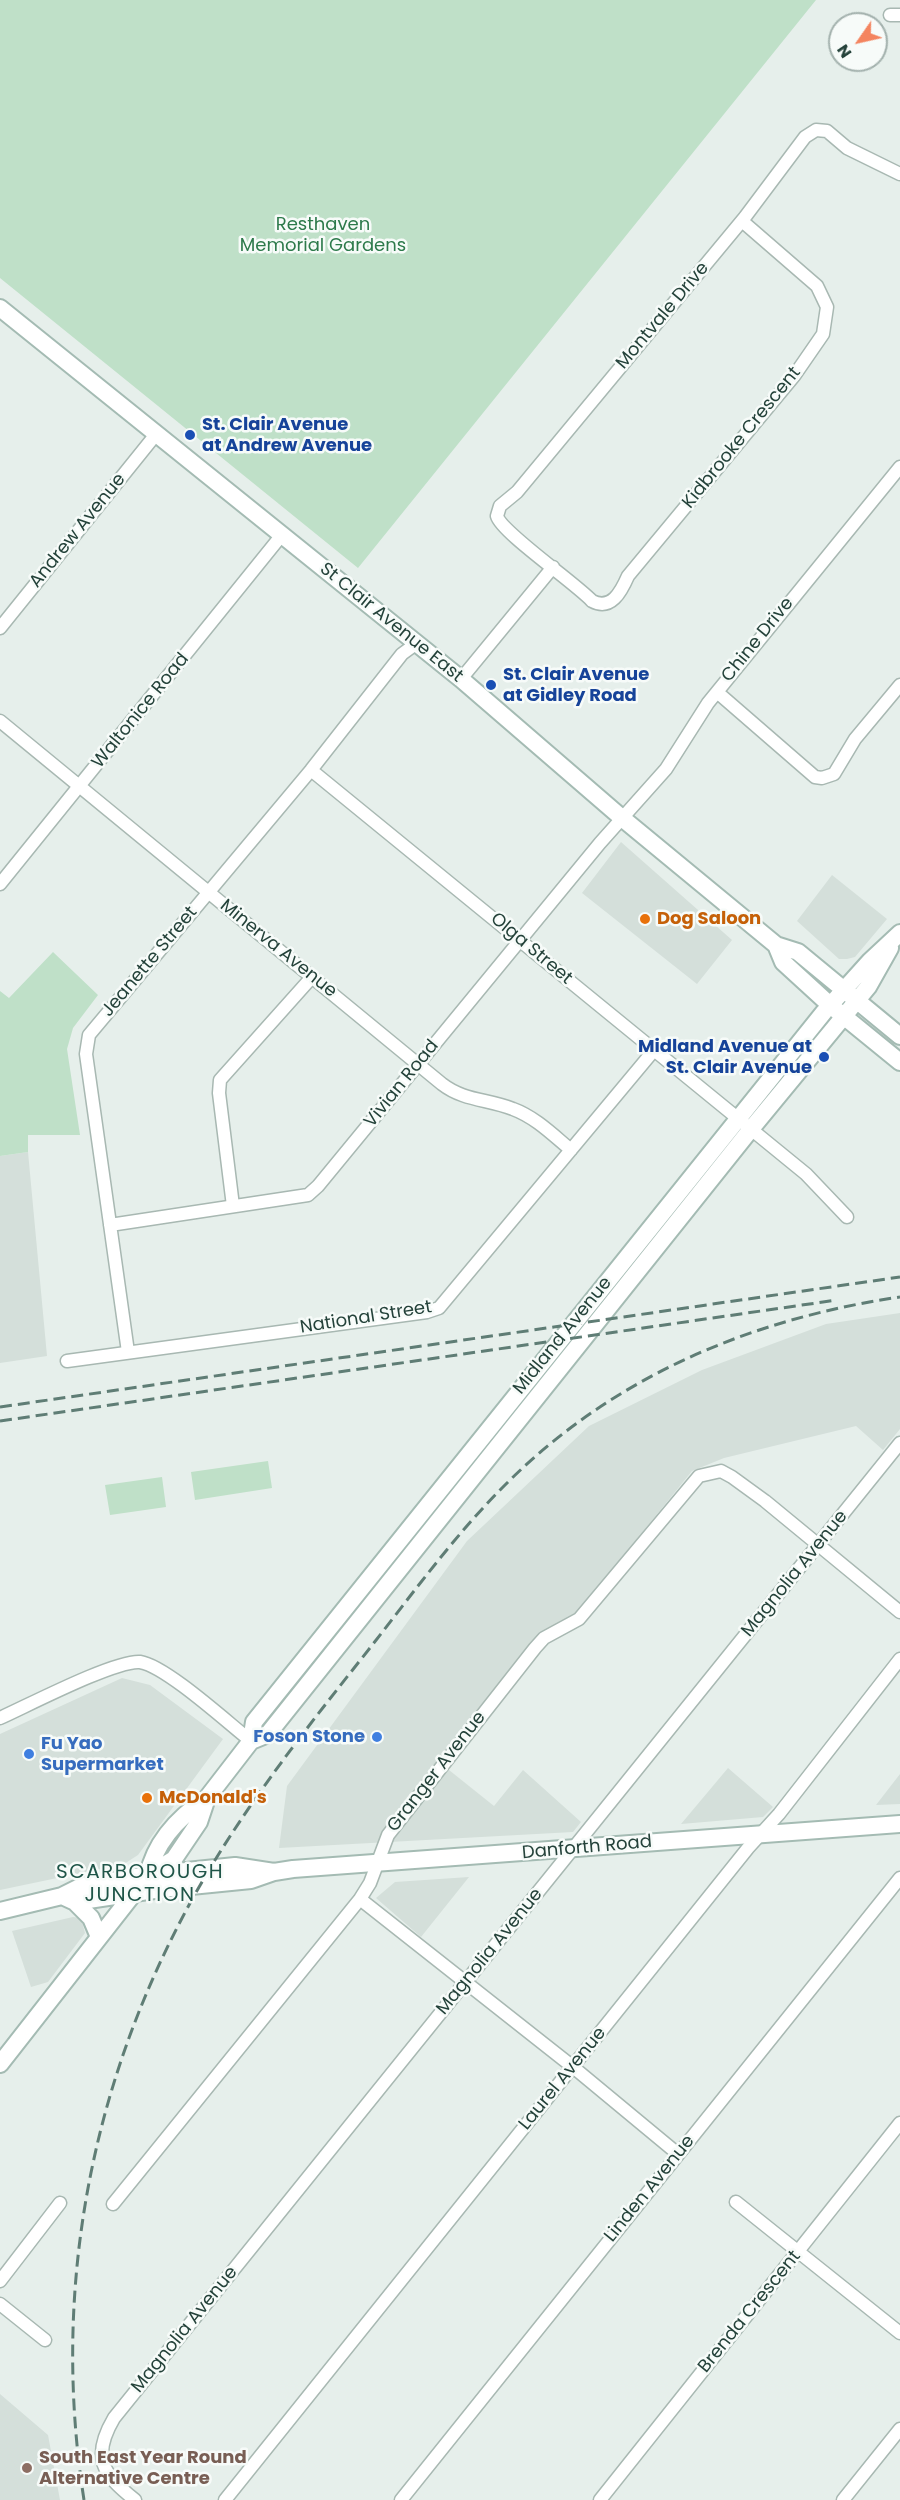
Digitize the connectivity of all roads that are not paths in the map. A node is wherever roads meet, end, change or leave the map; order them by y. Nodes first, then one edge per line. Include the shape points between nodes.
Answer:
1 (900, 174) edge
2 (742, 221) junction
3 (0, 308) edge
4 (157, 433) junction
5 (900, 467) edge
6 (282, 536) junction
7 (553, 567) junction
8 (0, 628) edge
9 (417, 644) junction
10 (461, 679) junction
11 (900, 685) edge
12 (717, 692) junction
13 (0, 721) edge
14 (311, 770) junction
15 (80, 786) junction
16 (622, 818) junction
17 (0, 884) edge
18 (209, 892) junction
19 (896, 938) edge
20 (521, 940) junction
21 (776, 945) junction
22 (312, 977) junction
23 (850, 995) junction
24 (836, 1010) junction
25 (900, 1036) edge
26 (655, 1049) junction
27 (900, 1062) edge
28 (418, 1064) junction
29 (745, 1124) junction
30 (571, 1150) junction
31 (233, 1206) junction
32 (847, 1217) dead end
33 (110, 1225) junction
34 (128, 1352) junction
35 (67, 1361) dead end
36 (900, 1443) edge
37 (817, 1545) junction
38 (900, 1612) edge
39 (900, 1659) edge
40 (0, 1718) edge
41 (251, 1742) junction
42 (900, 1824) edge
43 (760, 1834) junction
44 (574, 1849) junction
45 (378, 1863) junction
46 (274, 1872) junction
47 (148, 1875) junction
48 (900, 1878) edge
49 (133, 1894) junction
50 (68, 1899) junction
51 (360, 1899) junction
52 (0, 1911) edge
53 (99, 1937) junction
54 (465, 1983) junction
55 (0, 2064) edge
56 (573, 2067) junction
57 (900, 2123) edge
58 (678, 2154) junction
59 (736, 2202) dead end
60 (60, 2203) dead end
61 (113, 2204) dead end
62 (798, 2252) junction
63 (0, 2281) edge
64 (0, 2304) edge
65 (900, 2333) edge
66 (45, 2340) dead end
67 (900, 2428) edge
68 (135, 2500) edge
69 (225, 2500) edge
70 (401, 2500) edge
71 (600, 2500) edge
72 (843, 2500) edge

1 - 2 street, Montvale Drive via 847,148 827,130 816,130 805,137
2 - 7 street, Montvale Drive via 498,511 503,527
2 - 7 street, Kidbrooke Crescent via 804,273 824,297 827,322 817,345 608,604 592,602
3 - 4 main road, St Clair Avenue East
4 - 6 main road, St Clair Avenue East
4 - 8 street, Andrew Avenue
5 - 12 street, Chine Drive
6 - 9 main road, St Clair Avenue East
6 - 15 street, Waltonice Road
7 - 10 street
9 - 10 main road, St Clair Avenue East
9 - 14 street, Jeanette Street via 402,654
10 - 16 main road, St Clair Avenue East
11 - 12 street via 855,740 834,774 822,778 815,777
12 - 16 street, Chine Drive via 689,728 666,769
13 - 15 street, Minerva Avenue
14 - 18 street, Jeanette Street
14 - 20 street, Olga Street
15 - 17 street, Waltonice Road
15 - 18 street, Minerva Avenue
16 - 20 street, Vivian Road
16 - 21 main road, St Clair Avenue East
18 - 22 street, Minerva Avenue
18 - 33 street, Jeanette Street via 87,1040
19 - 23 main road, Midland Avenue via 870,962
20 - 26 street, Olga Street
20 - 28 street, Vivian Road
21 - 23 main road, St Clair Avenue East via 798,952
21 - 24 main road, St Clair Avenue East via 783,962
22 - 28 street, Minerva Avenue
22 - 31 street via 220,1080
23 - 24 main road, Midland Avenue
23 - 25 main road, St Clair Avenue East
24 - 27 main road, St Clair Avenue East
24 - 29 main road, Midland Avenue
26 - 29 street, Olga Street
26 - 30 street, National Street
28 - 30 street, Minerva Avenue via 462,1097 513,1109 534,1119
28 - 31 street, Vivian Road via 308,1195
29 - 32 street, Olga Street via 806,1174
29 - 41 main road, Midland Avenue via 268,1734
30 - 34 street, National Street via 439,1308
31 - 33 street, Vivian Road
33 - 34 street, Jeanette Street
34 - 35 street, National Street
36 - 37 street, Magnolia Avenue
37 - 38 street
37 - 44 street, Magnolia Avenue
37 - 45 street, Granger Avenue via 765,1501 721,1471 699,1476 579,1620 544,1638 535,1648 388,1835
39 - 43 street, Laurel Avenue
40 - 41 street via 116,1666 142,1663 160,1670
41 - 47 main road, Midland Avenue via 207,1798 199,1822 174,1859
42 - 43 main road, Danforth Road
43 - 44 main road, Danforth Road
43 - 56 street, Laurel Avenue
44 - 45 main road, Danforth Road
44 - 54 street, Magnolia Avenue
45 - 46 main road, Danforth Road
45 - 51 street, Granger Avenue
46 - 47 main road, Danforth Road via 235,1866
46 - 49 main road, Danforth Road via 251,1880
47 - 49 main road, Midland Avenue
47 - 50 main road, Danforth Road via 82,1886
48 - 58 street, Linden Avenue
49 - 50 main road, Danforth Road
49 - 53 main road, Midland Avenue
50 - 52 main road, Danforth Road
50 - 53 main road via 91,1918
51 - 54 street
51 - 61 street, Granger Avenue
53 - 55 main road, Midland Avenue
54 - 56 street
54 - 68 street, Magnolia Avenue via 114,2418 101,2444 105,2469 117,2486
56 - 58 street
56 - 69 street, Laurel Avenue
57 - 62 street, Brenda Crescent
58 - 70 street, Linden Avenue
59 - 62 street
60 - 63 street
62 - 65 street
62 - 71 street, Brenda Crescent
64 - 66 street
67 - 72 street

